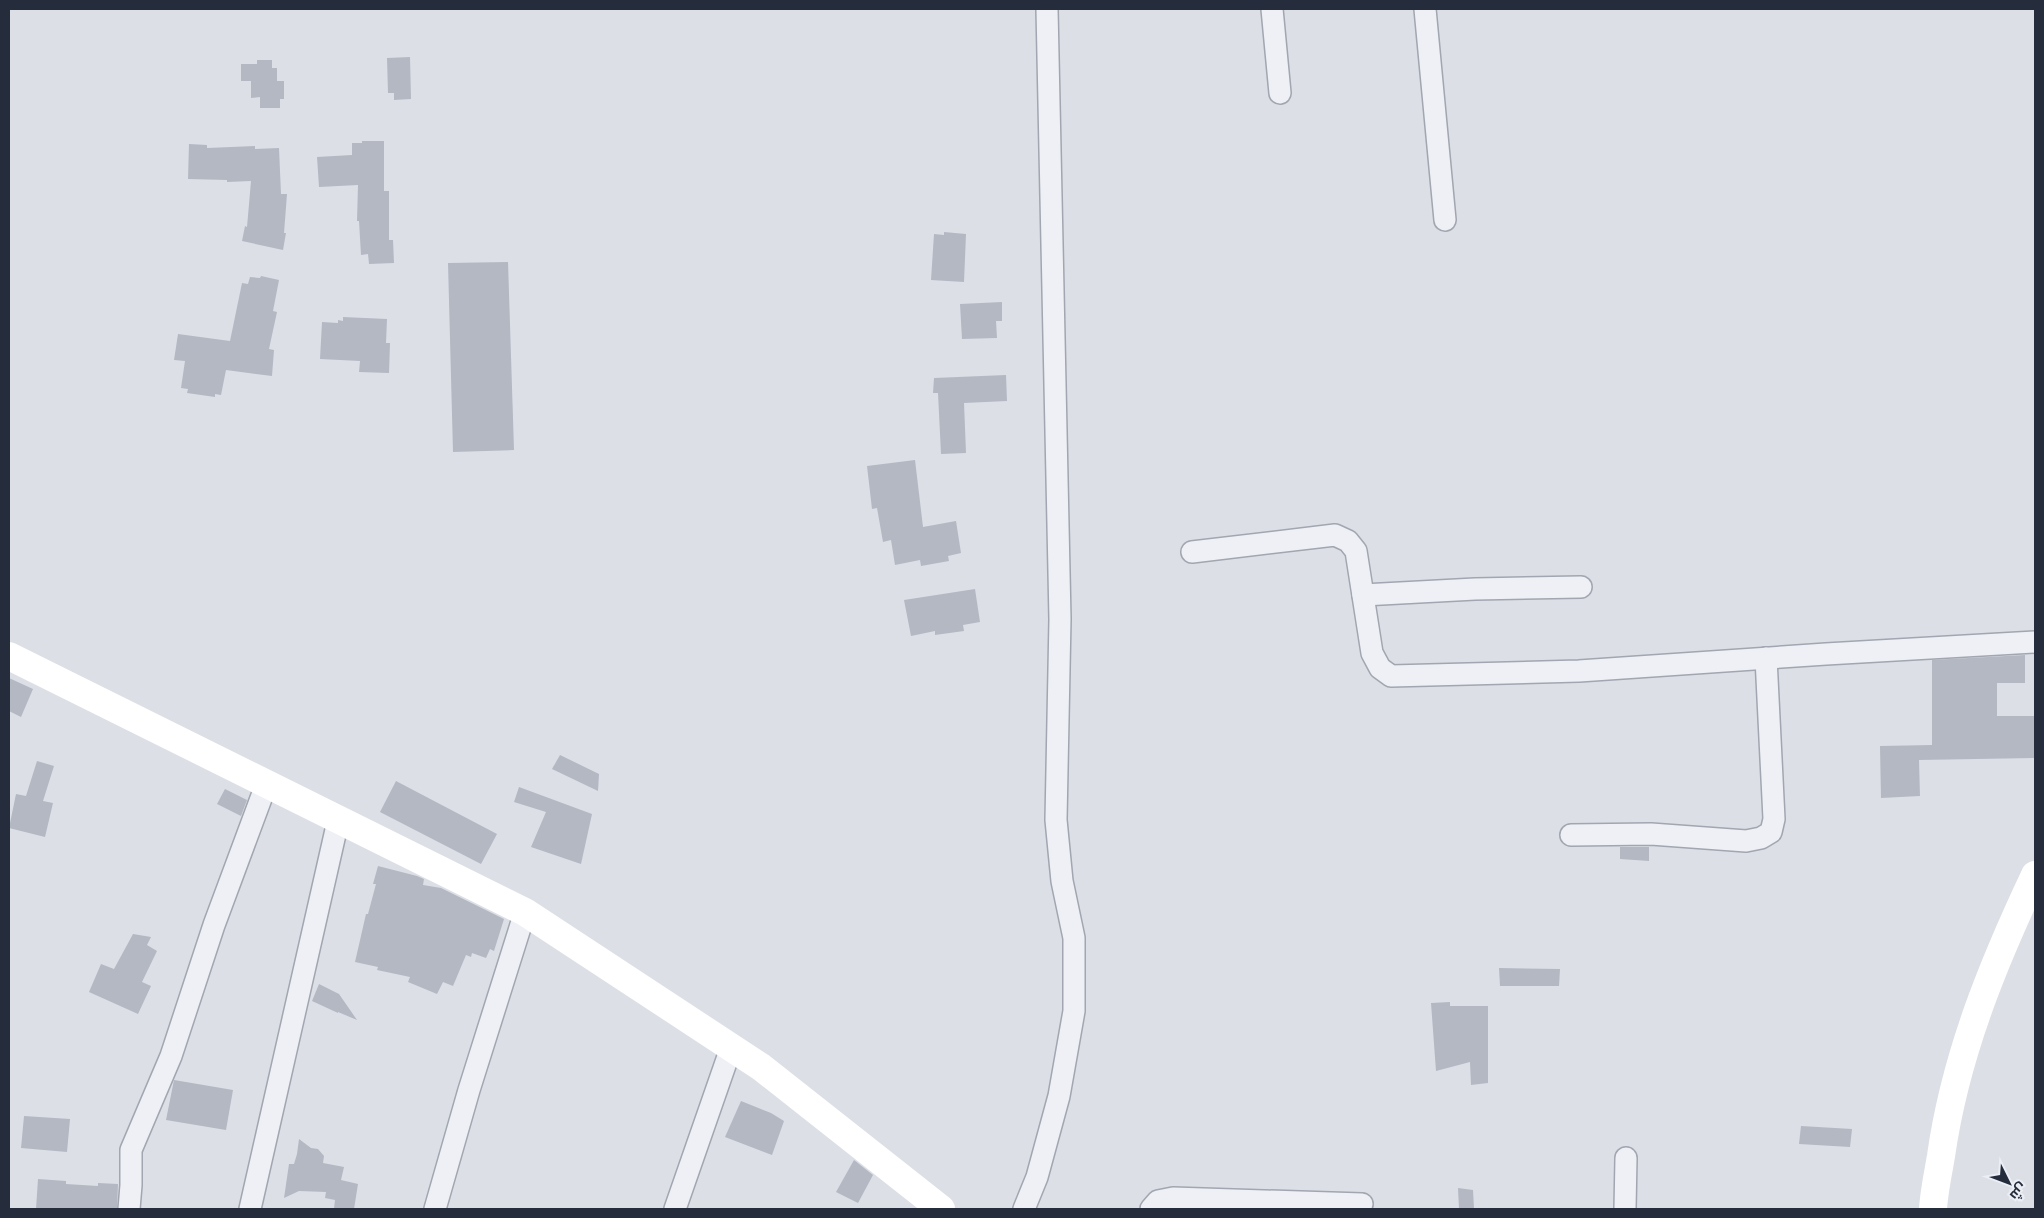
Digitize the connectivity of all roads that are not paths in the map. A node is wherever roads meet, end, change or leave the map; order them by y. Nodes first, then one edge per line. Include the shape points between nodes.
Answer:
1 (1047, 9) edge
2 (1272, 9) edge
3 (1425, 9) edge
4 (1280, 93) dead end
5 (1445, 220) dead end
6 (1192, 552) dead end
7 (1581, 587) dead end
8 (1363, 595) junction
9 (2035, 642) edge
10 (9, 656) edge
11 (1766, 658) junction
12 (266, 785) junction
13 (338, 821) junction
14 (1571, 835) dead end
15 (2035, 876) edge
16 (525, 912) junction
17 (730, 1048) junction
18 (1626, 1158) dead end
19 (927, 1204) edge
20 (1362, 1204) dead end
21 (129, 1209) edge
22 (252, 1209) edge
23 (435, 1209) edge
24 (674, 1209) edge
25 (1024, 1209) edge
26 (1151, 1209) edge
27 (1625, 1209) edge
28 (1933, 1209) edge

1 - 25 street via 1060,619 1056,820 1062,880 1074,938 1074,1011 1059,1096 1037,1177
2 - 4 street
3 - 5 street
6 - 8 street via 1335,535 1348,541 1356,551
7 - 8 street
8 - 11 street via 1372,653 1380,668 1391,676 1579,671
9 - 11 street
10 - 12 street
11 - 14 street via 1774,819 1770,832 1746,841 1652,834
12 - 13 street
12 - 21 street via 153,1102 131,1150
13 - 16 street
13 - 22 street
15 - 28 street via 1996,960 1969,1034 1947,1112
16 - 17 street
16 - 23 street
17 - 19 street via 761,1067
17 - 24 street
18 - 27 street
20 - 26 street via 1173,1198 1158,1201

